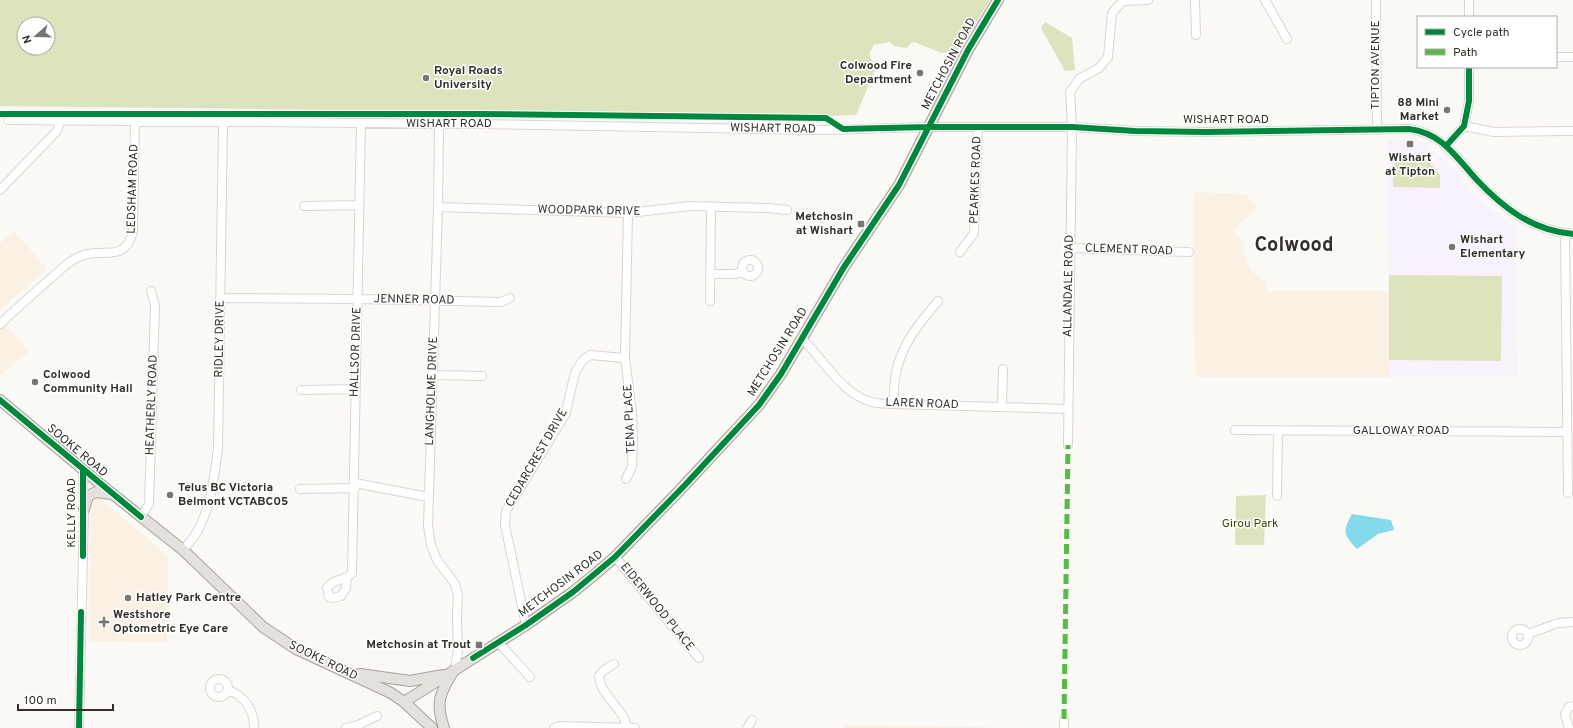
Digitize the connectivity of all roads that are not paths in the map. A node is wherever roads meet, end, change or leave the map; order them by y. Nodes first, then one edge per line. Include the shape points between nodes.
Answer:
1 (998, 0) edge
2 (1148, 0) edge
3 (1195, 0) edge
4 (1264, 0) edge
5 (1376, 0) edge
6 (1469, 0) edge
7 (1469, 16) edge
8 (1196, 35) dead end
9 (1287, 39) dead end
10 (1557, 57) edge
11 (1573, 57) edge
12 (1470, 68) edge
13 (8, 120) dead end
14 (61, 120) junction
15 (135, 120) junction
16 (223, 121) junction
17 (361, 123) junction
18 (439, 124) junction
19 (1464, 126) junction
20 (928, 127) junction
21 (978, 127) junction
22 (1072, 127) junction
23 (1377, 130) junction
24 (1573, 131) edge
25 (1446, 146) junction
26 (0, 190) edge
27 (359, 205) junction
28 (304, 206) dead end
29 (438, 207) junction
30 (711, 207) junction
31 (787, 210) dead end
32 (628, 213) junction
33 (1569, 233) edge
34 (1070, 248) junction
35 (960, 252) dead end
36 (1189, 252) dead end
37 (743, 271) dead end
38 (710, 274) junction
39 (151, 291) dead end
40 (221, 298) junction
41 (510, 298) dead end
42 (358, 299) junction
43 (436, 300) junction
44 (938, 301) dead end
45 (710, 302) dead end
46 (0, 324) edge
47 (801, 338) junction
48 (625, 358) junction
49 (1003, 369) dead end
50 (434, 375) junction
51 (482, 376) dead end
52 (355, 389) junction
53 (301, 390) dead end
54 (0, 400) edge
55 (894, 404) junction
56 (1002, 406) junction
57 (1068, 409) junction
58 (1235, 430) dead end
59 (1278, 430) junction
60 (1567, 432) junction
61 (1068, 446) dead end
62 (83, 470) junction
63 (626, 479) dead end
64 (355, 485) junction
65 (300, 489) dead end
66 (1568, 493) dead end
67 (112, 494) junction
68 (1278, 496) dead end
69 (428, 497) junction
70 (84, 508) junction
71 (141, 517) junction
72 (183, 550) junction
73 (615, 557) junction
74 (347, 578) dead end
75 (1573, 622) edge
76 (526, 625) junction
77 (1528, 634) dead end
78 (498, 642) junction
79 (458, 651) junction
80 (472, 658) junction
81 (699, 658) dead end
82 (614, 664) dead end
83 (343, 672) junction
84 (451, 672) junction
85 (530, 677) dead end
86 (228, 690) dead end
87 (404, 702) junction
88 (1573, 706) edge
89 (377, 716) dead end
90 (1064, 718) dead end
91 (752, 720) dead end
92 (1570, 726) edge
93 (631, 727) edge
94 (79, 728) edge
95 (254, 728) edge
96 (346, 728) edge
97 (432, 728) edge
98 (444, 728) edge
99 (554, 728) edge
100 (747, 728) edge
101 (1064, 728) edge

1 - 20 main road, METCHOSIN ROAD via 968,50
2 - 22 street, ALLANDALE ROAD via 1123,1 1112,13 1108,57 1099,68 1079,79 1070,92
3 - 8 street
4 - 9 street
5 - 23 street, TIPTON AVENUE
6 - 7 street
10 - 11 street
12 - 19 street via 1470,101
13 - 14 street, WISHART ROAD
14 - 15 street, WISHART ROAD
14 - 26 street via 57,131
15 - 16 street, WISHART ROAD
15 - 46 street, LEDSHAM ROAD via 134,231 131,240 122,250 114,253 79,256
16 - 17 street, WISHART ROAD
16 - 40 street, RIDLEY DRIVE
17 - 18 street, WISHART ROAD
17 - 27 street, HALLSOR DRIVE
18 - 20 street, WISHART ROAD via 826,130
18 - 29 street, LANGHOLME DRIVE
19 - 24 street via 1494,132
19 - 25 street
20 - 21 street, WISHART ROAD
20 - 47 main road, METCHOSIN ROAD via 899,185 844,267
21 - 22 street, WISHART ROAD
21 - 35 street, PEARKES ROAD via 974,233
22 - 23 street, WISHART ROAD via 1207,132
22 - 34 street, ALLANDALE ROAD
23 - 25 street, WISHART ROAD via 1417,130 1427,133
25 - 33 street, WISHART ROAD via 1496,199 1522,218 1548,230
27 - 28 street
27 - 42 street, HALLSOR DRIVE
29 - 32 street, WOODPARK DRIVE
29 - 43 street, LANGHOLME DRIVE
30 - 31 street, WOODPARK DRIVE
30 - 32 street, WOODPARK DRIVE via 690,206
30 - 38 street
32 - 48 street
33 - 60 street
34 - 36 street, CLEMENT ROAD
34 - 57 street, ALLANDALE ROAD
37 - 38 street via 735,274
38 - 45 street
39 - 71 street, HEATHERLY ROAD via 155,305 149,504
40 - 42 street, JENNER ROAD
40 - 72 street, RIDLEY DRIVE via 218,442 214,480 205,516 195,536
41 - 43 street, JENNER ROAD via 501,302
42 - 43 street, JENNER ROAD
42 - 52 street, HALLSOR DRIVE
43 - 50 street, LANGHOLME DRIVE
44 - 55 street via 911,335 902,352 896,374
47 - 55 street, LAREN ROAD via 840,383 856,395 872,402
47 - 73 main road, METCHOSIN ROAD via 781,374 759,405
48 - 63 street, TENA PLACE via 633,437 632,467
48 - 76 street, CEDARCREST DRIVE via 590,355 582,361 575,373 565,415 506,511 504,525
49 - 56 street
50 - 51 street
50 - 69 street, LANGHOLME DRIVE
52 - 53 street
52 - 64 street, HALLSOR DRIVE
54 - 62 main road, SOOKE ROAD
55 - 56 street, LAREN ROAD
56 - 57 street, LAREN ROAD
57 - 61 street, ALLANDALE ROAD
58 - 59 street, GALLOWAY ROAD
59 - 60 street, GALLOWAY ROAD
59 - 68 street
60 - 66 street
62 - 67 main road, SOOKE ROAD
62 - 70 street, KELLY ROAD
64 - 65 street
64 - 69 street
64 - 74 street, HALLSOR DRIVE via 352,573
67 - 70 main road via 96,492 88,496
67 - 71 main road, SOOKE ROAD
69 - 79 street, LANGHOLME DRIVE via 431,545 437,560 455,584 458,596
70 - 94 street, KELLY ROAD
71 - 72 main road, SOOKE ROAD
72 - 83 main road, SOOKE ROAD via 263,627 296,649
73 - 76 main road, METCHOSIN ROAD via 573,592
73 - 81 street, EIDERWOOD PLACE
75 - 77 street via 1558,623
76 - 78 main road, METCHOSIN ROAD
78 - 80 main road, METCHOSIN ROAD
78 - 85 street
79 - 80 street
79 - 84 street, LANGHOLME DRIVE
80 - 84 main road, METCHOSIN ROAD
82 - 93 street via 599,676 600,684
83 - 84 main road via 410,681
83 - 87 main road, SOOKE ROAD via 379,687
84 - 87 main road, METCHOSIN ROAD
84 - 98 main road via 439,702
86 - 95 street via 244,699 254,718
87 - 97 main road, SOOKE ROAD
88 - 92 street via 1569,707 1565,714
89 - 96 street via 358,726
90 - 101 street
91 - 100 street
93 - 99 street

